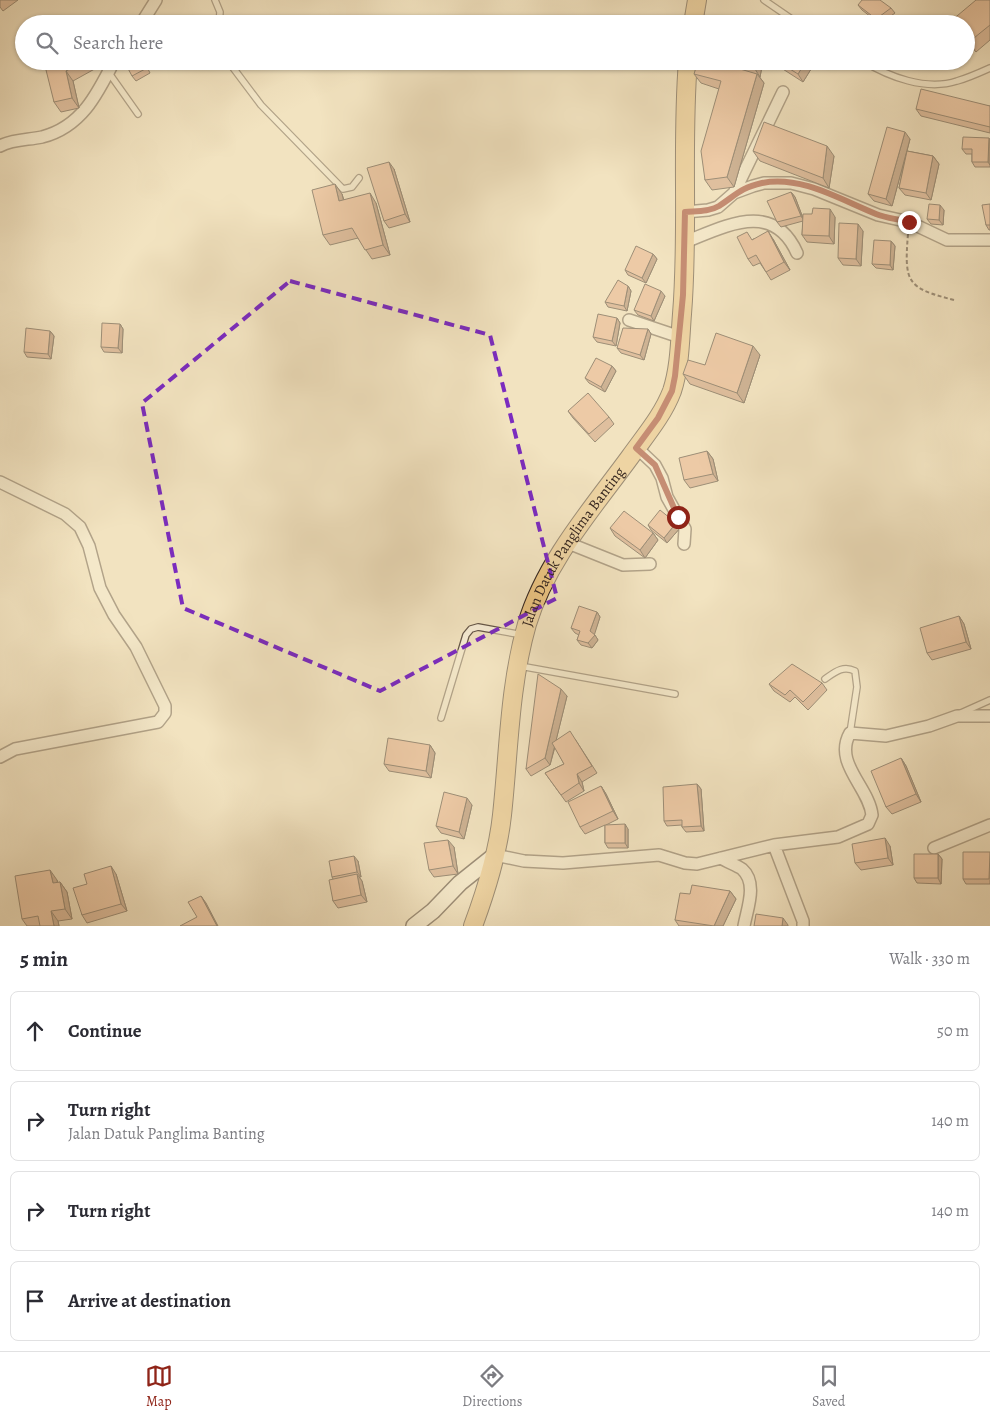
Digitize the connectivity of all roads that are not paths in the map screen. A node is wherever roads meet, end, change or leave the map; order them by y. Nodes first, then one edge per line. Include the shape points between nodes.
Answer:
1 (156, 0) edge
2 (215, 0) edge
3 (697, 0) edge
4 (764, 0) edge
5 (147, 15) edge
6 (220, 15) edge
7 (694, 15) edge
8 (786, 15) edge
9 (990, 68) edge
10 (235, 70) edge
11 (688, 70) edge
12 (882, 70) edge
13 (109, 72) joint
14 (783, 92) dead end
15 (138, 114) dead end
16 (0, 146) edge
17 (359, 178) dead end
18 (734, 193) junction
19 (685, 212) junction
20 (990, 240) edge
21 (685, 242) junction
22 (797, 253) dead end
23 (629, 320) dead end
24 (680, 337) junction
25 (636, 448) junction
26 (0, 482) edge
27 (568, 543) junction
28 (684, 544) dead end
29 (650, 564) dead end
30 (524, 635) junction
31 (518, 666) junction
32 (826, 679) dead end
33 (675, 694) dead end
34 (990, 700) edge
35 (957, 716) junction
36 (990, 716) edge
37 (441, 718) dead end
38 (850, 733) junction
39 (0, 756) edge
40 (990, 825) edge
41 (774, 845) junction
42 (934, 848) dead end
43 (495, 855) junction
44 (721, 858) junction
45 (414, 926) edge
46 (473, 926) edge
47 (744, 926) edge
48 (803, 926) edge

1 - 5 street
2 - 6 lane
3 - 7 main road
4 - 8 lane
9 - 12 lane via 955,82 924,83 902,79
10 - 17 lane via 261,105 342,189 352,187
11 - 19 main road, Jalan Datuk Panglima Banting
13 - 15 lane
13 - 16 street via 88,108 75,121 41,137
14 - 18 street
18 - 19 street via 708,210
18 - 20 street via 764,183 791,183 814,188 878,215 909,222 947,240
19 - 21 main road, Jalan Datuk Panglima Banting
21 - 22 street via 737,222 756,220 782,231
21 - 24 main road, Jalan Datuk Panglima Banting
23 - 24 street
24 - 25 main road, Jalan Datuk Panglima Banting via 672,391 658,418
25 - 27 main road, Jalan Datuk Panglima Banting
25 - 28 street via 655,465 662,478 667,497 685,530
26 - 39 street via 65,514 80,527 89,546 100,588 136,647 166,706 166,713 158,722 15,749
27 - 29 street via 624,565
27 - 30 main road, Jalan Datuk Panglima Banting via 545,579
30 - 31 main road, Jalan Datuk Panglima Banting
30 - 37 lane via 478,627 471,629 466,635
31 - 33 lane
31 - 43 main road, Jalan Datuk Panglima Banting
32 - 38 lane via 839,670 849,668 855,671 857,687
34 - 35 lane
35 - 36 street
35 - 38 street via 886,736
38 - 41 street via 845,742 845,752 849,768 872,809 868,824 838,836
40 - 42 street
41 - 44 street
41 - 48 street
43 - 44 street via 543,863 659,855 689,864
43 - 45 street
43 - 46 main road, Jalan Datuk Panglima Banting
44 - 47 street via 742,870 748,878 751,894

